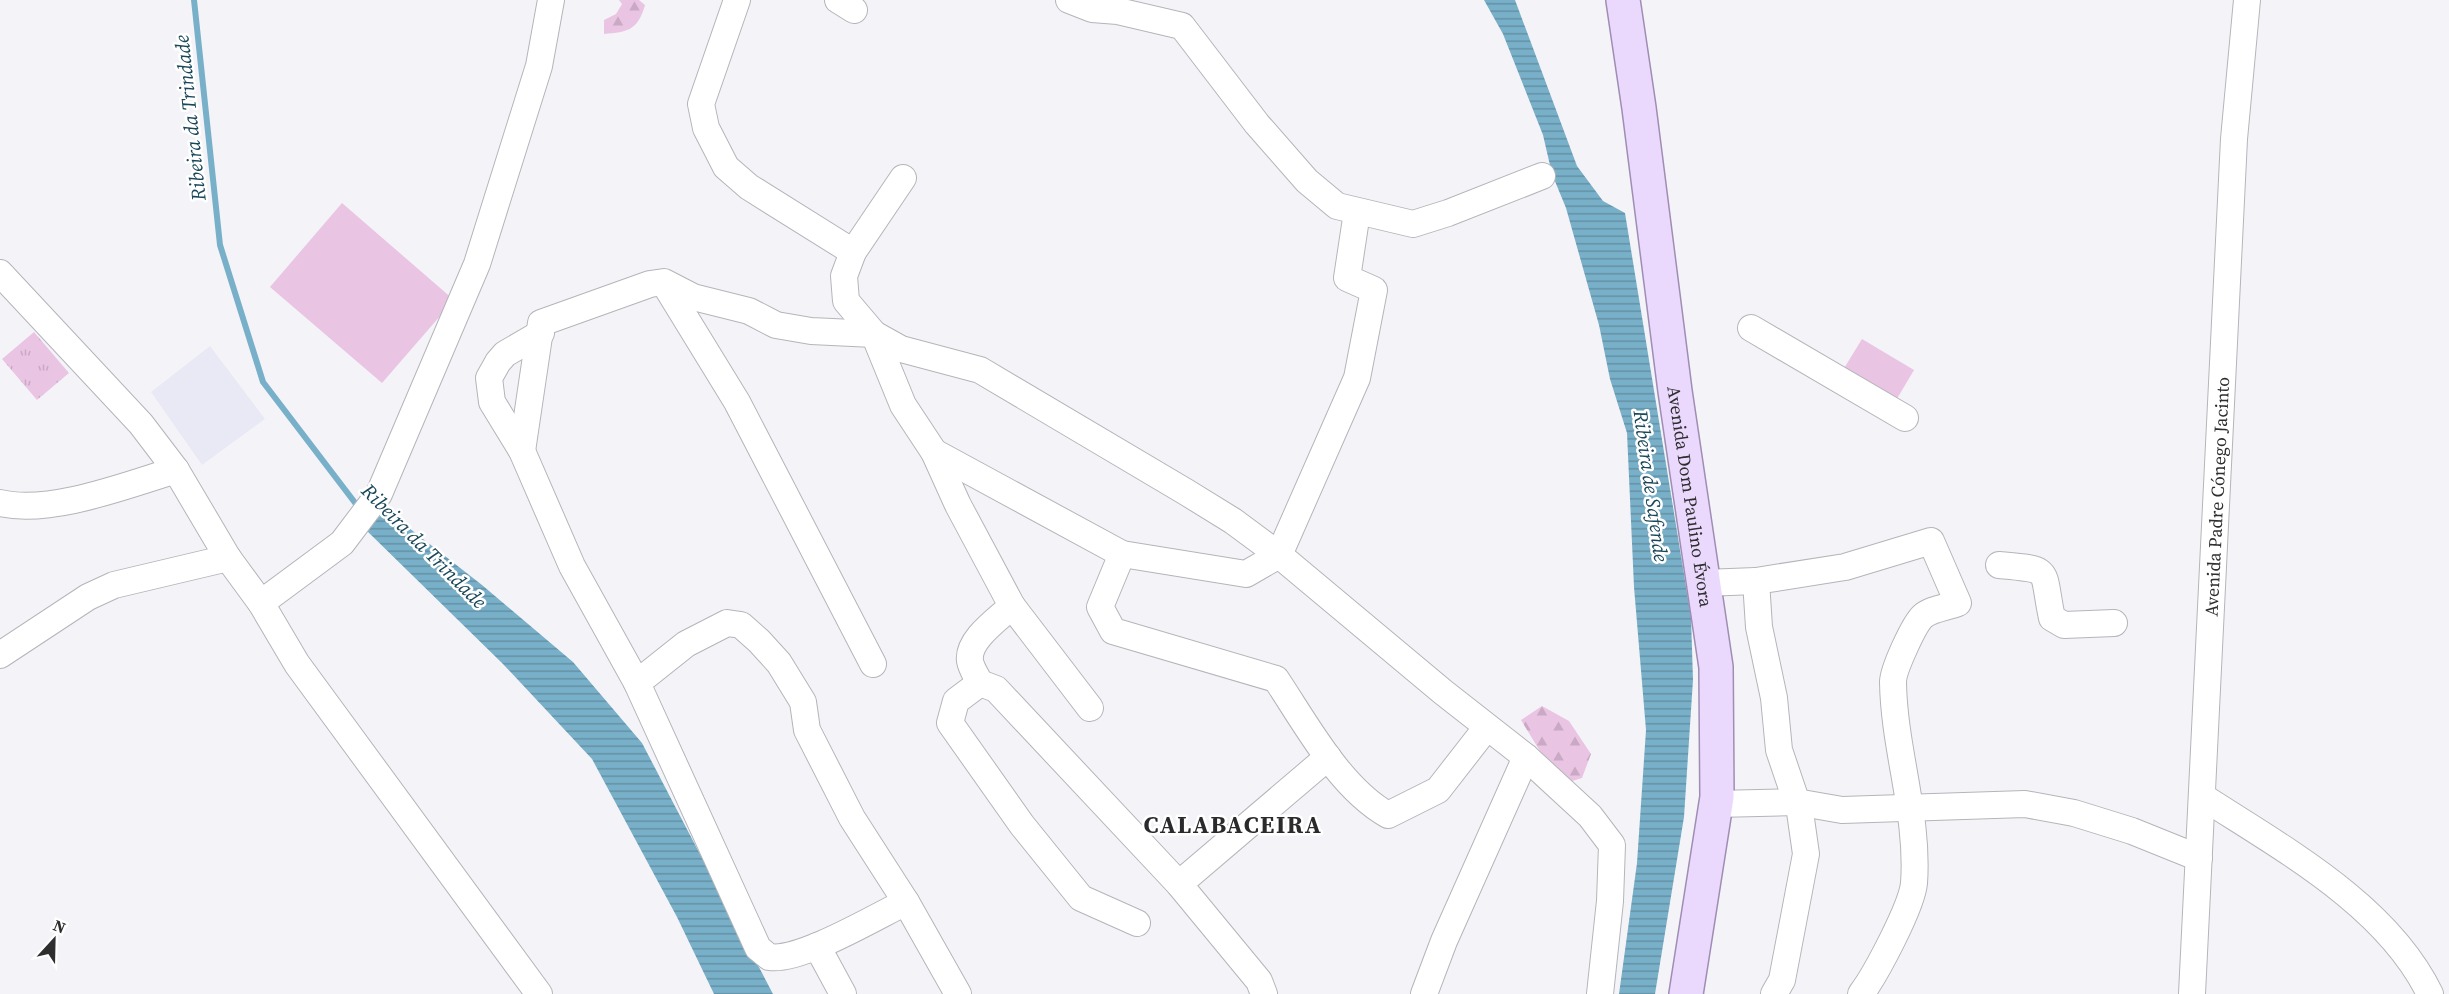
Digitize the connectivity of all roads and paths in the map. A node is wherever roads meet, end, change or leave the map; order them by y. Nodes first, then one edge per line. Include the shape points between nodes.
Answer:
1 (552, 0) edge
2 (737, 0) edge
3 (1069, 0) edge
4 (1623, 0) edge
5 (2247, 0) edge
6 (1542, 176) dead end
7 (903, 178) dead end
8 (1357, 212) junction
9 (853, 252) junction
10 (0, 273) edge
11 (664, 282) junction
12 (1751, 328) dead end
13 (541, 333) junction
14 (874, 334) junction
15 (1905, 418) dead end
16 (522, 451) junction
17 (934, 452) junction
18 (176, 470) junction
19 (0, 503) edge
20 (1122, 554) junction
21 (1279, 555) junction
22 (228, 558) junction
23 (1999, 565) dead end
24 (1756, 581) junction
25 (1704, 583) junction
26 (261, 603) junction
27 (1011, 606) junction
28 (2114, 623) dead end
29 (0, 655) edge
30 (873, 664) dead end
31 (637, 682) junction
32 (980, 683) junction
33 (1090, 708) dead end
34 (1487, 727) junction
35 (1526, 757) junction
36 (1328, 758) junction
37 (2203, 797) junction
38 (1796, 802) junction
39 (1716, 804) junction
40 (1909, 808) junction
41 (2199, 858) junction
42 (1179, 884) junction
43 (906, 902) junction
44 (1137, 923) dead end
45 (817, 946) junction
46 (539, 994) edge
47 (843, 994) edge
48 (958, 994) edge
49 (1264, 994) edge
50 (1424, 994) edge
51 (1600, 994) edge
52 (1686, 994) edge
53 (1774, 994) edge
54 (1861, 994) edge
55 (2192, 994) edge
56 (2430, 994) edge

1 - 26 street via 539,66 477,264 379,494 342,543
2 - 9 street via 701,104 706,128 726,167 749,187
3 - 8 street via 1092,9 1182,26 1257,124 1307,181 1336,206
4 - 25 main road, Avenida Dom Paulino Évora
5 - 37 street, Avenida Padre Cónego Jacinto via 2234,139
6 - 8 street via 1413,224
7 - 9 street
8 - 21 street via 1347,278 1374,290 1357,378
9 - 14 street via 844,276 846,301
10 - 18 street via 128,408
11 - 13 street via 556,316 541,323
11 - 14 street via 693,297 749,311 776,325 811,332
11 - 30 street via 737,402
12 - 15 street
13 - 16 street
13 - 16 street via 505,354 489,378 492,402
14 - 17 street via 903,405
14 - 21 street via 901,349 980,370 1233,521
16 - 31 street via 572,566
17 - 20 street
17 - 27 street
18 - 19 street via 62,503
18 - 22 street
20 - 21 street via 1246,574
20 - 36 street via 1100,607 1113,631 1276,680
21 - 34 street
22 - 26 street
22 - 29 street via 114,585 88,597
23 - 28 street via 2038,568 2045,575 2052,618 2064,625
24 - 25 street
24 - 38 street via 1759,627 1774,698 1779,750
24 - 40 street via 1845,567 1931,541 1958,603 1924,616 1912,633 1893,680
25 - 39 main road, Avenida Dom Paulino Évora via 1716,667
26 - 46 street via 297,664
27 - 32 street via 971,646 970,661
27 - 33 street
31 - 43 street via 704,634 727,623 741,625 779,663 803,702 807,730 852,818
31 - 45 street via 762,954 777,959
32 - 42 street via 996,689
32 - 44 street via 956,701 950,723 1022,825 1081,898
34 - 35 street
34 - 36 street via 1438,790 1388,815 1374,807
35 - 50 street
35 - 51 street via 1590,816 1612,845
36 - 42 street
37 - 41 street, Avenida Padre Cónego Jacinto
37 - 56 street via 2319,874 2369,915 2396,943
38 - 39 street
38 - 40 street via 1842,810
38 - 53 street via 1806,854 1782,980
39 - 52 main road, Avenida Dom Paulino Évora
40 - 41 street via 2025,804 2074,813
40 - 54 street via 1915,844 1914,886 1878,970
41 - 55 street, Avenida Padre Cónego Jacinto
42 - 49 street via 1259,981
43 - 45 street
43 - 48 street
45 - 47 street

